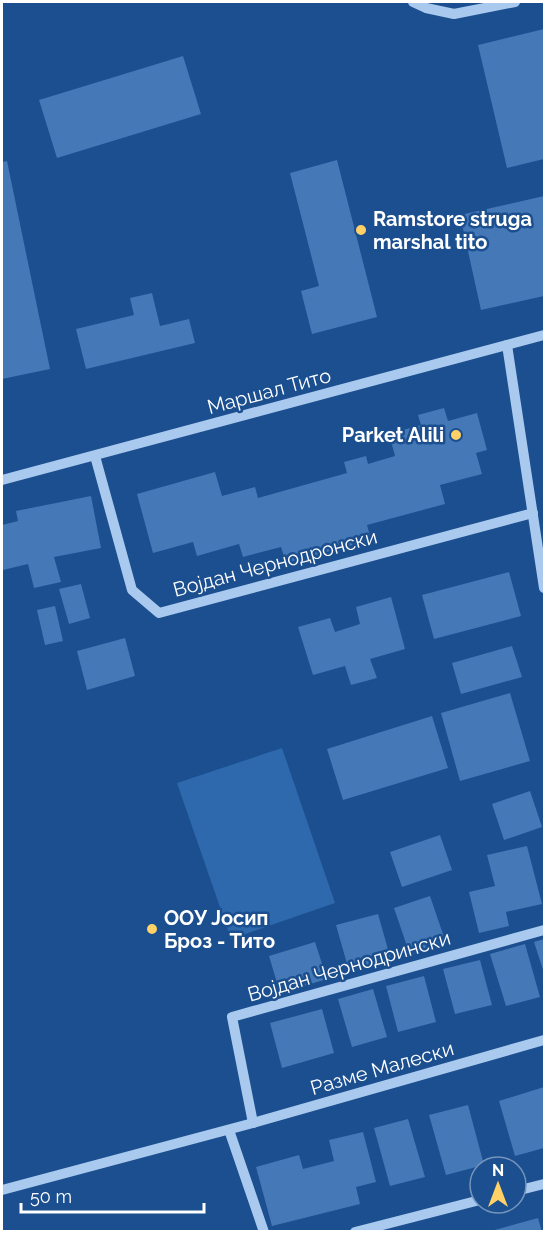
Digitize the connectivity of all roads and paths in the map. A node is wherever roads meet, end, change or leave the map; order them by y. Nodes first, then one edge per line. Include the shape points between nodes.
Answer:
1 (413, 2) edge
2 (515, 2) edge
3 (544, 335) edge
4 (507, 345) junction
5 (95, 456) junction
6 (2, 480) edge
7 (533, 513) junction
8 (544, 588) edge
9 (544, 930) edge
10 (544, 1040) edge
11 (253, 1124) junction
12 (229, 1130) junction
13 (544, 1184) edge
14 (528, 1188) edge
15 (2, 1190) edge
16 (468, 1203) edge
17 (264, 1232) edge
18 (356, 1232) edge

1 - 2 street via 454,14
3 - 4 street, Маршал Тито
4 - 5 street, Маршал Тито
4 - 7 street
5 - 6 street, Маршал Тито
5 - 7 street, Војдан Чернодронски via 132,590 159,613
7 - 8 street
9 - 11 street, Војдан Чернодрински via 232,1017
10 - 11 street, Разме Малески
11 - 12 street, Разме Малески
12 - 15 street, Разме Малески
12 - 17 street
13 - 14 street
16 - 18 street

